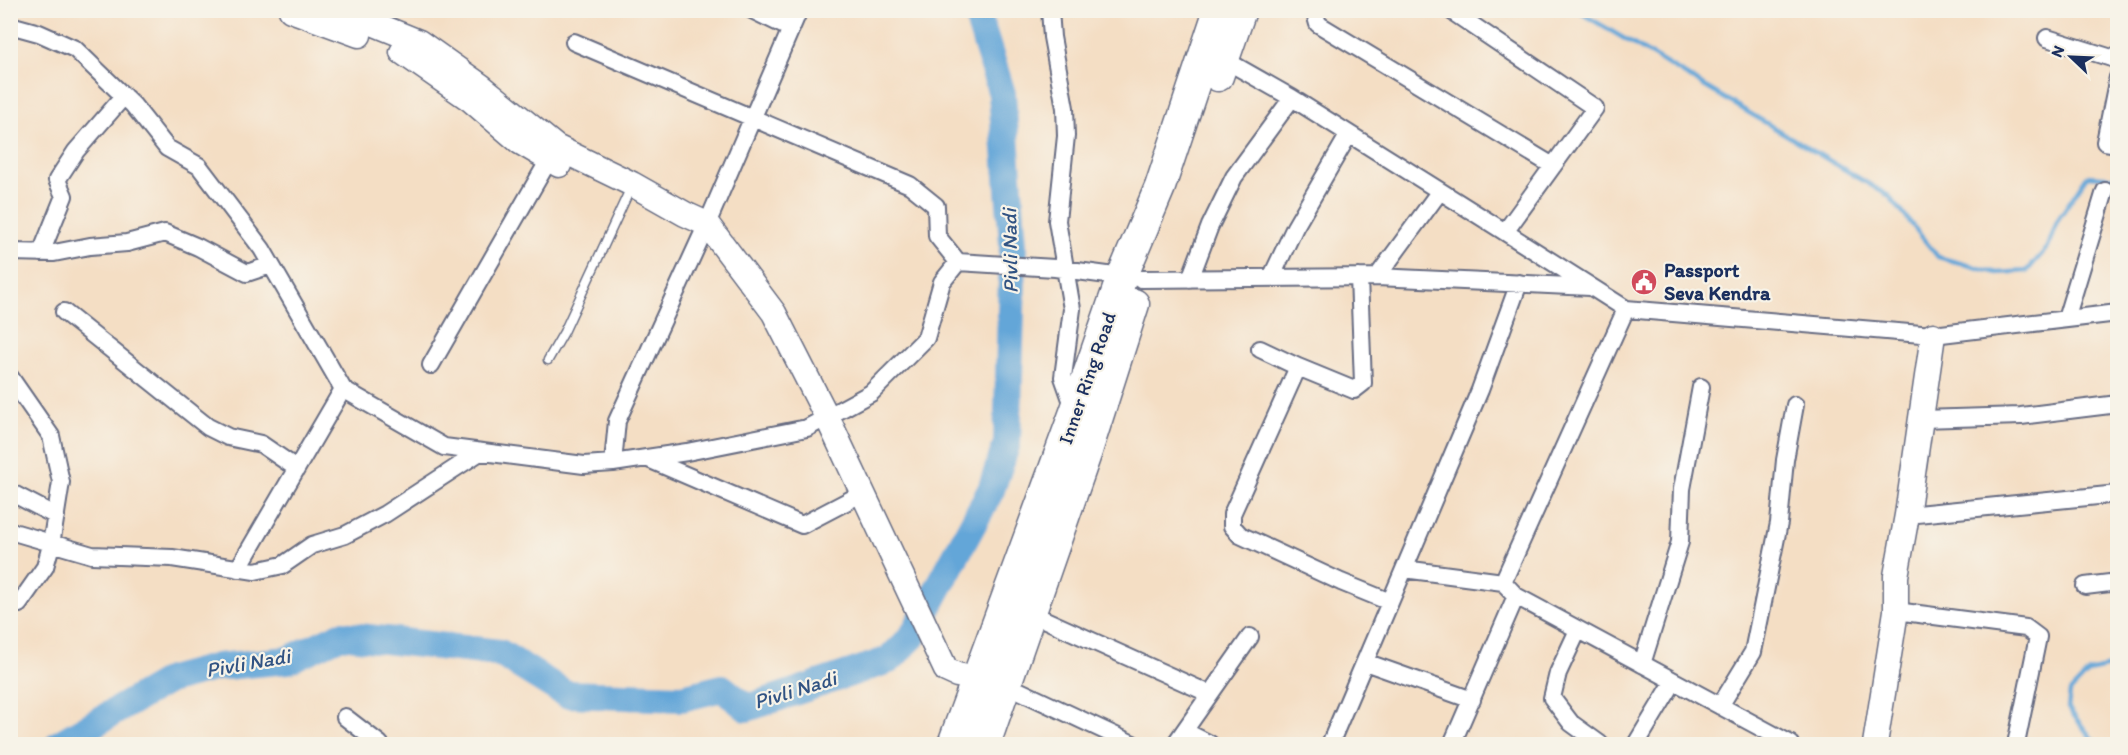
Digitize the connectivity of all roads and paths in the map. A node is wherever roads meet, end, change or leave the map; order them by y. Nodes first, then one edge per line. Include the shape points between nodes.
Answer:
1 (291, 10) edge
2 (752, 10) edge
3 (800, 10) edge
4 (1050, 10) edge
5 (1219, 10) edge
6 (1241, 10) edge
7 (1314, 10) edge
8 (1450, 10) edge
9 (355, 13) edge
10 (10, 25) edge
11 (791, 29) junction
12 (2047, 38) dead end
13 (574, 42) dead end
14 (1215, 55) junction
15 (2118, 60) edge
16 (2118, 77) edge
17 (124, 96) junction
18 (1293, 98) junction
19 (751, 118) junction
20 (1349, 134) junction
21 (2118, 144) edge
22 (552, 154) junction
23 (1553, 166) junction
24 (630, 190) junction
25 (1440, 191) junction
26 (2105, 191) dead end
27 (696, 219) junction
28 (1505, 232) junction
29 (10, 252) edge
30 (41, 253) junction
31 (958, 262) junction
32 (271, 265) junction
33 (1060, 269) junction
34 (1377, 277) junction
35 (1132, 278) junction
36 (1271, 278) junction
37 (1359, 278) junction
38 (1190, 279) junction
39 (1519, 283) junction
40 (1591, 287) junction
41 (1626, 309) junction
42 (64, 312) dead end
43 (2118, 313) edge
44 (2066, 319) junction
45 (1933, 335) junction
46 (1260, 349) dead end
47 (548, 360) dead end
48 (431, 365) dead end
49 (1298, 367) junction
50 (10, 377) edge
51 (1701, 387) dead end
52 (343, 389) junction
53 (2118, 404) edge
54 (1795, 405) dead end
55 (1075, 412) junction
56 (826, 417) junction
57 (1921, 419) junction
58 (480, 452) junction
59 (646, 457) junction
60 (613, 463) junction
61 (296, 468) junction
62 (10, 492) edge
63 (863, 494) junction
64 (2118, 494) edge
65 (1907, 515) junction
66 (56, 516) junction
67 (10, 531) edge
68 (51, 544) junction
69 (1404, 568) junction
70 (238, 569) junction
71 (1896, 576) junction
72 (1503, 582) junction
73 (2118, 582) edge
74 (2085, 586) dead end
75 (1516, 596) junction
76 (1390, 602) junction
77 (13, 606) edge
78 (1896, 611) junction
79 (1030, 613) junction
80 (1578, 630) junction
81 (1250, 637) dead end
82 (1365, 662) junction
83 (1642, 664) junction
84 (991, 681) junction
85 (1674, 681) junction
86 (1210, 694) junction
87 (1472, 700) junction
88 (1720, 706) junction
89 (345, 717) dead end
90 (1180, 738) edge
91 (380, 744) edge
92 (953, 744) edge
93 (985, 744) edge
94 (1133, 744) edge
95 (1210, 744) edge
96 (1330, 744) edge
97 (1452, 744) edge
98 (1600, 744) edge
99 (1636, 744) edge
100 (1791, 744) edge
101 (1863, 744) edge
102 (1875, 744) edge
103 (2016, 744) edge

1 - 22 street via 408,55 471,100 520,142
2 - 11 street
3 - 11 street
4 - 33 street via 1065,108 1057,221
5 - 14 highway, Inner Ring Road
6 - 14 highway, Inner Ring Road
7 - 23 street via 1318,24
8 - 23 street via 1595,108
9 - 22 street via 419,42 481,86
10 - 17 street via 75,49
11 - 19 street
12 - 15 street
13 - 19 street
14 - 18 street
14 - 35 highway, Inner Ring Road via 1161,231
16 - 21 street via 2105,142
17 - 30 street via 76,151 57,180 64,196
17 - 32 street via 167,148 199,166
18 - 20 street
18 - 38 street via 1234,177 1209,226
19 - 27 street
19 - 31 street via 910,185 936,206 938,236
20 - 25 street
20 - 36 street via 1295,227
22 - 24 street
22 - 48 street
23 - 28 street
24 - 27 street
24 - 47 lane
25 - 28 street
25 - 34 street
26 - 44 street
27 - 56 street via 774,313
27 - 60 street via 617,421
28 - 40 street
29 - 30 street
30 - 32 street via 128,243 165,233 247,273
31 - 33 street
31 - 56 street via 942,282 926,338 871,393
32 - 52 street
33 - 35 street
33 - 55 street via 1072,309 1063,377
34 - 37 street
34 - 39 street
35 - 38 street
35 - 55 highway, Inner Ring Road
35 - 79 highway, Inner Ring Road via 1087,451
36 - 37 street
36 - 38 street
37 - 49 street via 1363,383 1354,390
39 - 40 street
39 - 69 street via 1480,390
40 - 41 street
41 - 45 street
41 - 72 street
42 - 61 street via 208,427 228,437 261,444
43 - 44 street
44 - 45 street
45 - 57 street
46 - 49 street
49 - 76 street via 1232,514 1232,526 1240,535
50 - 66 street via 51,436 61,482
51 - 83 street via 1682,489 1680,542
52 - 58 street via 444,447
52 - 61 street
53 - 57 street via 2020,416
54 - 88 street via 1779,523 1754,652
55 - 84 highway, Inner Ring Road
56 - 59 street via 807,428
56 - 63 street
57 - 65 street
58 - 60 street via 584,465
58 - 70 street via 385,514 345,535 312,545 283,565 255,571
59 - 60 street
59 - 63 street via 802,525
61 - 70 street
62 - 66 street
63 - 84 street via 946,670
64 - 65 street
65 - 71 street
66 - 68 street
67 - 68 street
68 - 70 street via 92,555 172,558
68 - 77 street via 45,567
69 - 72 street
69 - 76 street
71 - 78 street
71 - 101 street via 1883,608
72 - 75 street
73 - 74 street
75 - 80 street
75 - 87 street
76 - 82 street
78 - 102 street
78 - 103 street via 2026,628 2038,637
79 - 84 highway, Inner Ring Road
79 - 86 street
80 - 83 street
80 - 98 street via 1558,673 1552,698 1571,723
81 - 86 street
82 - 87 street
82 - 96 street
83 - 85 street
84 - 92 highway, Inner Ring Road
84 - 93 highway, Inner Ring Road
84 - 94 street
85 - 88 street
85 - 99 street
86 - 90 street
87 - 97 street
88 - 100 street
89 - 91 street
90 - 95 street

